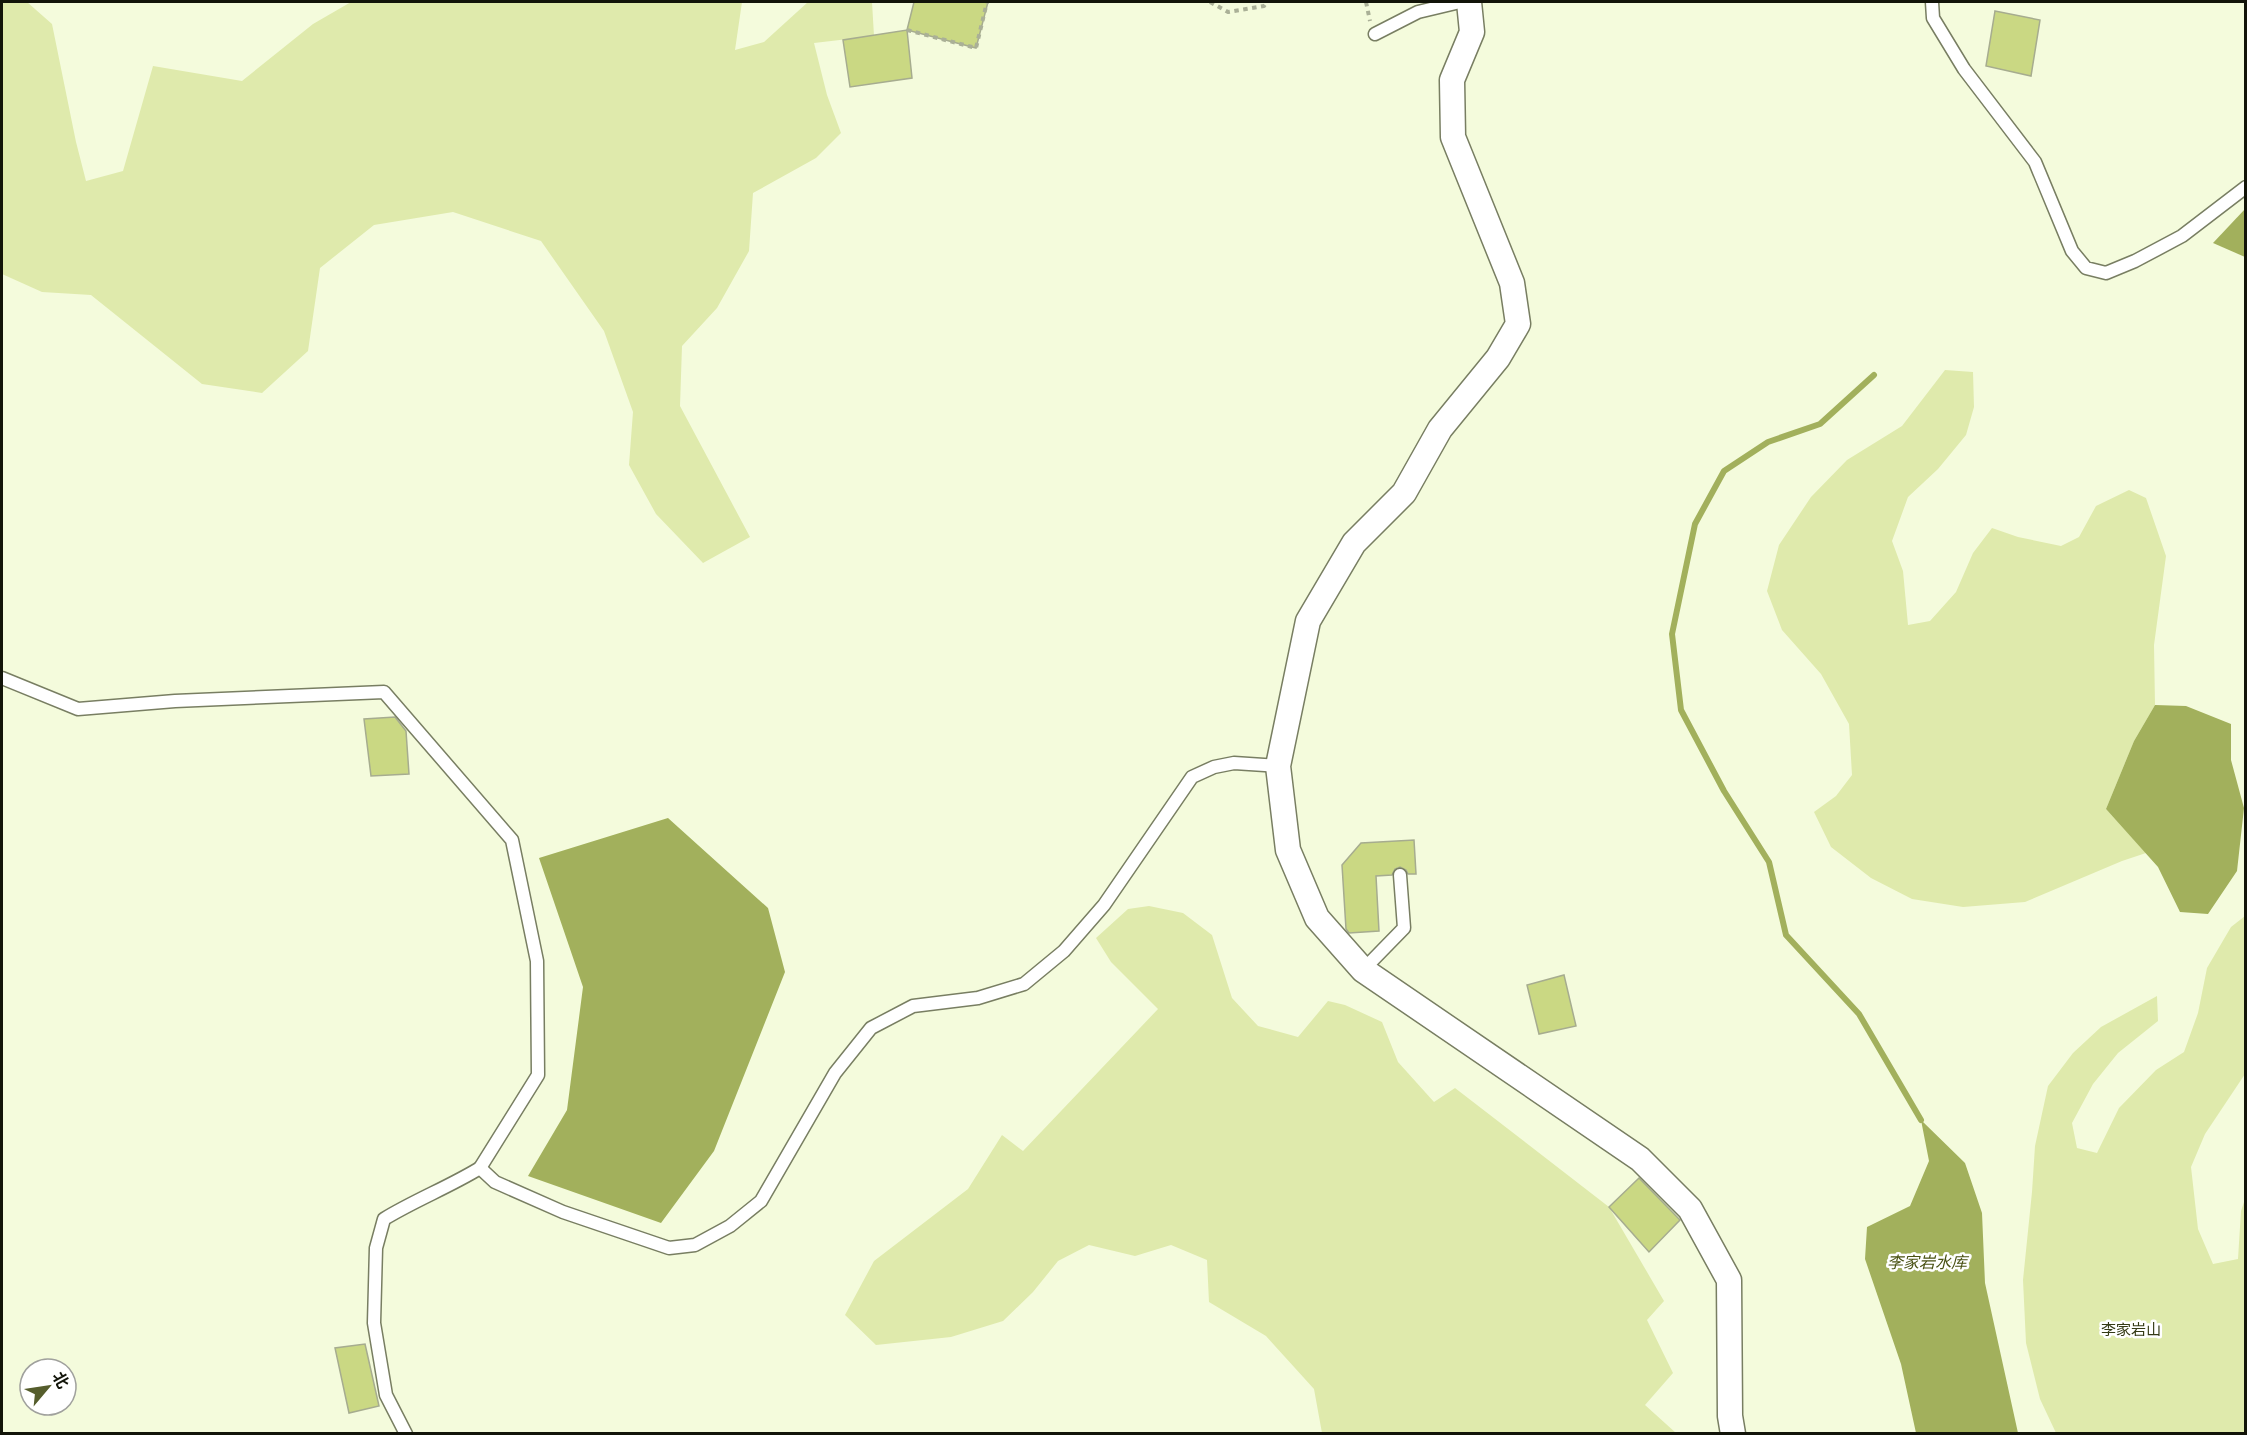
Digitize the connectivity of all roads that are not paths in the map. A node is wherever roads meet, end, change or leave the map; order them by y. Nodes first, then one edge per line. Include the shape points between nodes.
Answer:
1 (1460, 2) edge
2 (1468, 2) edge
3 (1932, 2) edge
4 (1375, 34) dead end
5 (2246, 187) edge
6 (2, 678) edge
7 (1278, 766) junction
8 (1400, 875) dead end
9 (1363, 970) junction
10 (480, 1168) junction
11 (406, 1434) edge
12 (1733, 1434) edge

1 - 4 lane via 1418,12
2 - 7 street via 1472,32 1452,80 1453,137 1512,283 1518,324 1498,358 1440,429 1404,493 1354,543 1308,621
3 - 5 lane via 1933,18 1964,69 2035,162 2072,251 2086,268 2106,273 2144,256 2182,236
6 - 10 lane via 78,709 384,692 512,840 537,961 538,1075
7 - 9 street via 1288,850 1317,918
7 - 10 lane via 1234,763 1192,777 1104,905 1064,951 1024,984 978,998 913,1006 871,1028 835,1073 761,1201 730,1226 695,1245 669,1248 563,1212 495,1182
8 - 9 lane via 1404,928
9 - 12 street via 1640,1159 1690,1209 1729,1280
10 - 11 lane via 384,1219 376,1248 374,1323 386,1395

